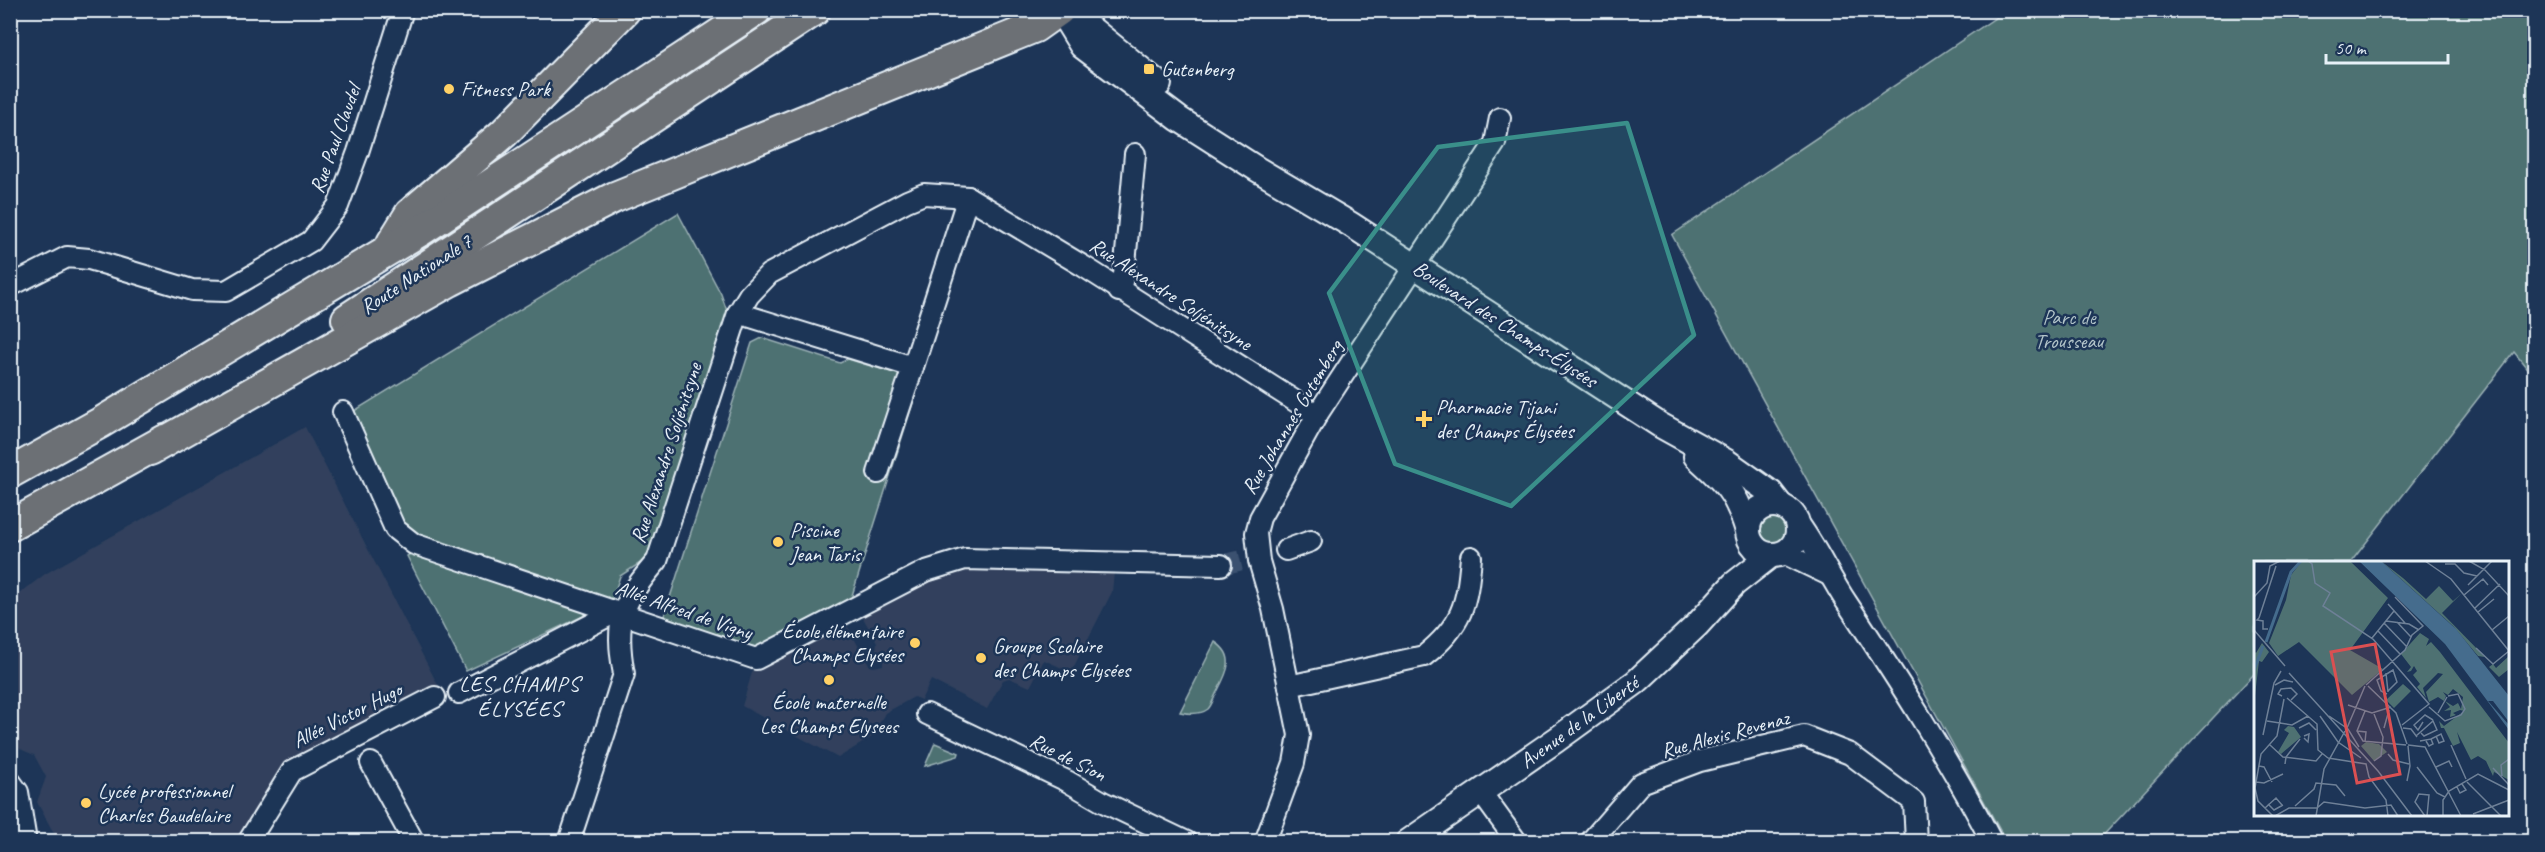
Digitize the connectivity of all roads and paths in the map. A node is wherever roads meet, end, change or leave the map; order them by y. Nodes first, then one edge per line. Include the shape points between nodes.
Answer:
1 (403, 10) edge
2 (625, 10) edge
3 (756, 10) edge
4 (815, 10) edge
5 (1060, 10) edge
6 (1500, 118) dead end
7 (1135, 154) dead end
8 (968, 197) junction
9 (388, 250) junction
10 (1415, 266) junction
11 (10, 286) edge
12 (1119, 291) junction
13 (738, 313) junction
14 (913, 367) junction
15 (344, 412) dead end
16 (1317, 415) junction
17 (1660, 425) junction
18 (150, 450) junction
19 (10, 473) edge
20 (878, 473) dead end
21 (1789, 514) junction
22 (10, 526) edge
23 (1748, 534) junction
24 (1311, 541) dead end
25 (1286, 550) tunnel mouth
26 (1777, 554) junction
27 (1472, 557) dead end
28 (1221, 565) tunnel mouth
29 (1829, 575) junction
30 (1734, 584) junction
31 (614, 615) junction
32 (1289, 686) junction
33 (459, 693) dead end
34 (435, 697) dead end
35 (927, 714) dead end
36 (371, 763) dead end
37 (10, 781) edge
38 (1480, 791) junction
39 (25, 834) dead end
40 (248, 842) edge
41 (414, 842) edge
42 (569, 842) edge
43 (1187, 842) edge
44 (1265, 842) edge
45 (1407, 842) edge
46 (1517, 842) edge
47 (1590, 842) edge
48 (1916, 842) edge
49 (1992, 842) edge

1 - 11 street, Rue Paul Claudel via 338,206 311,241 226,291 192,290 89,259 67,257
2 - 9 main road via 504,134 410,214
3 - 9 main road, Route Nationale 7
4 - 18 main road, Route Nationale 7
5 - 10 street, Boulevard des Champs-Élysées via 1082,46 1179,119
5 - 18 main road via 1035,27 615,197 450,281
6 - 10 street, Rue Johannes Gutemberg via 1495,143
7 - 12 street via 1124,275
8 - 12 street, Rue Alexandre Soljénitsyne
8 - 13 street, Rue Alexandre Soljénitsyne via 924,194 907,201 770,274
8 - 14 street
9 - 19 main road, Route Nationale 7
10 - 16 street, Rue Johannes Gutemberg
10 - 17 street, Boulevard des Champs-Élysées
12 - 16 street, Rue Alexandre Soljénitsyne
13 - 14 street
13 - 31 street, Rue Alexandre Soljénitsyne via 657,561
14 - 20 street
15 - 31 street, Allée Alfred de Vigny via 395,529 414,544
16 - 32 street, Rue Johannes Gutemberg via 1277,484 1256,533
17 - 21 street, Boulevard des Champs-Élysées via 1727,462 1771,494
17 - 23 street, Boulevard des Champs-Élysées via 1732,490
18 - 22 main road, Route Nationale 7
21 - 23 street via 1773,505 1758,510 1752,516
21 - 26 street via 1796,540
21 - 29 street via 1810,538
23 - 26 street via 1757,550
23 - 30 street, Avenue de la Liberté
24 - 25 street
26 - 29 street
26 - 30 street, Avenue de la Liberté
27 - 32 street via 1468,598 1458,619 1424,656
28 - 31 street, Allée Alfred de Vigny via 965,559 926,571 756,659
29 - 49 street via 1951,767
30 - 38 street, Avenue de la Liberté via 1636,682
31 - 33 street
31 - 42 street, Rue Alexandre Soljénitsyne via 624,674
32 - 44 street, Rue Johannes Gutemberg via 1299,735 1294,763
34 - 40 street, Allée Victor Hugo via 292,771
35 - 43 street, Rue de Sion
36 - 41 street
37 - 39 street via 18,792
38 - 45 street, Avenue de la Liberté
38 - 46 street
47 - 48 street, Rue Alexis Revenaz via 1641,783 1700,761 1804,736 1850,754 1914,802

